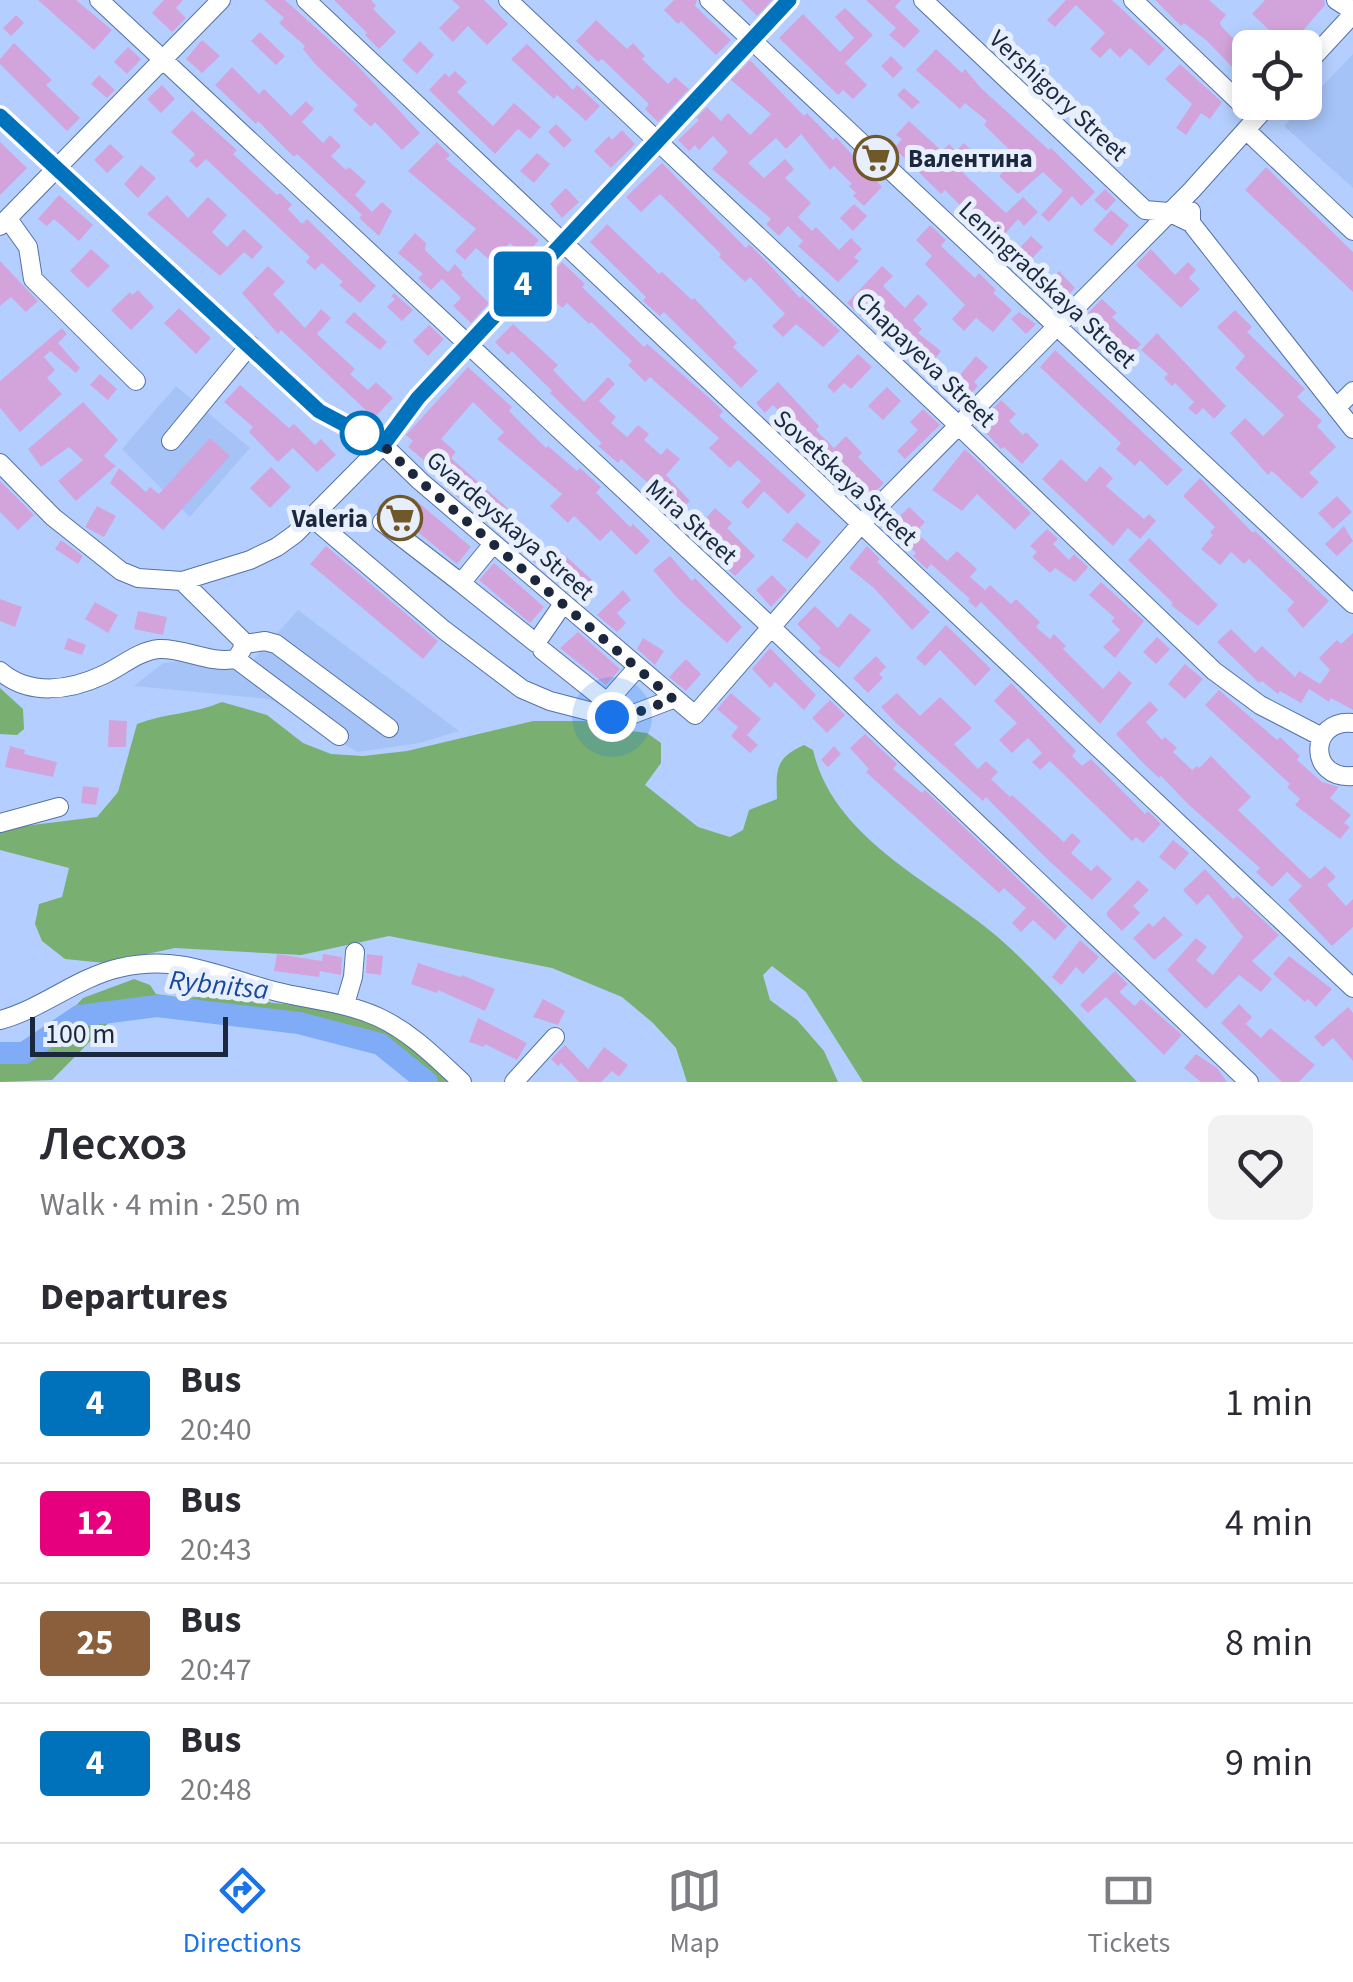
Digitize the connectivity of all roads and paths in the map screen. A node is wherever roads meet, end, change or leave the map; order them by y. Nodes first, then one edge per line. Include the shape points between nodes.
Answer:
1 (99, 0) edge
2 (221, 0) edge
3 (306, 0) edge
4 (508, 0) edge
5 (709, 0) edge
6 (789, 0) edge
7 (923, 0) edge
8 (1134, 0) edge
9 (1336, 0) edge
10 (1353, 12) edge
11 (751, 40) junction
12 (1322, 47) edge
13 (163, 61) junction
14 (0, 116) edge
15 (1254, 120) edge
16 (1251, 124) junction
17 (658, 142) junction
18 (57, 170) junction
19 (1192, 190) junction
20 (1168, 212) junction
21 (4, 222) edge
22 (1191, 223) junction
23 (1353, 231) edge
24 (562, 241) junction
25 (1056, 325) junction
26 (250, 345) junction
27 (468, 345) junction
28 (136, 382) dead end
29 (1353, 391) edge
30 (1336, 408) junction
31 (958, 424) junction
32 (1353, 429) edge
33 (171, 442) dead end
34 (383, 445) junction
35 (0, 463) edge
36 (310, 516) junction
37 (382, 522) dead end
38 (860, 524) junction
39 (493, 544) junction
40 (182, 581) junction
41 (461, 583) junction
42 (563, 604) junction
43 (1353, 604) edge
44 (770, 626) junction
45 (542, 650) dead end
46 (240, 651) junction
47 (638, 668) junction
48 (0, 671) edge
49 (673, 699) junction
50 (1353, 723) edge
51 (389, 728) dead end
52 (339, 736) dead end
53 (1322, 737) junction
54 (1353, 776) edge
55 (59, 807) dead end
56 (0, 823) edge
57 (355, 952) dead end
58 (1353, 988) edge
59 (345, 1004) junction
60 (0, 1020) edge
61 (555, 1037) dead end
62 (462, 1082) edge
63 (514, 1082) edge
64 (1249, 1082) edge

1 - 13 street, Mira Street
2 - 13 street
3 - 24 street, Sovetskaya Street
4 - 17 street, Chapayeva Street
5 - 11 street, Leningradskaya Street
6 - 11 street
7 - 20 street, Vershigory Street via 1146,210
8 - 16 street
9 - 10 street
10 - 12 street
11 - 17 street
11 - 25 street, Leningradskaya Street
13 - 18 street
13 - 27 street, Mira Street
14 - 18 street, Gvardeyskaya Street
15 - 16 street
16 - 19 street
16 - 23 street
17 - 24 street
17 - 31 street, Chapayeva Street
18 - 21 street
18 - 26 street, Gvardeyskaya Street
19 - 20 street
19 - 22 street
20 - 22 street, Vershigory Street
20 - 25 street
21 - 28 street via 28,248 33,279
22 - 30 street
24 - 27 street
24 - 38 street, Sovetskaya Street
25 - 31 street
25 - 43 street, Leningradskaya Street
26 - 33 street
26 - 34 street, Gvardeyskaya Street via 319,411
27 - 34 street
27 - 44 street, Mira Street
29 - 30 street
30 - 32 street
31 - 38 street
31 - 53 street, Chapayeva Street via 1214,671
34 - 36 street
34 - 39 street, Gvardeyskaya Street
35 - 40 street via 53,517 121,570
36 - 40 street via 277,547
36 - 49 street via 522,689 612,717
37 - 41 street
38 - 44 street
38 - 58 street, Sovetskaya Street
39 - 41 street
39 - 42 street, Gvardeyskaya Street
40 - 46 street via 239,636
41 - 42 street via 536,643
42 - 47 street, Gvardeyskaya Street
44 - 49 street via 695,715
44 - 64 street, Mira Street
45 - 47 street via 607,702
46 - 48 street via 208,660 156,650 100,677 46,689 13,682
46 - 51 street via 265,641 276,644
46 - 52 street
47 - 49 street, Gvardeyskaya Street
50 - 53 street via 1333,726
53 - 54 street via 1319,754 1327,769
55 - 56 street
57 - 59 street
59 - 60 street via 278,992 205,968 150,963 116,968
59 - 62 street via 414,1039
61 - 63 street

